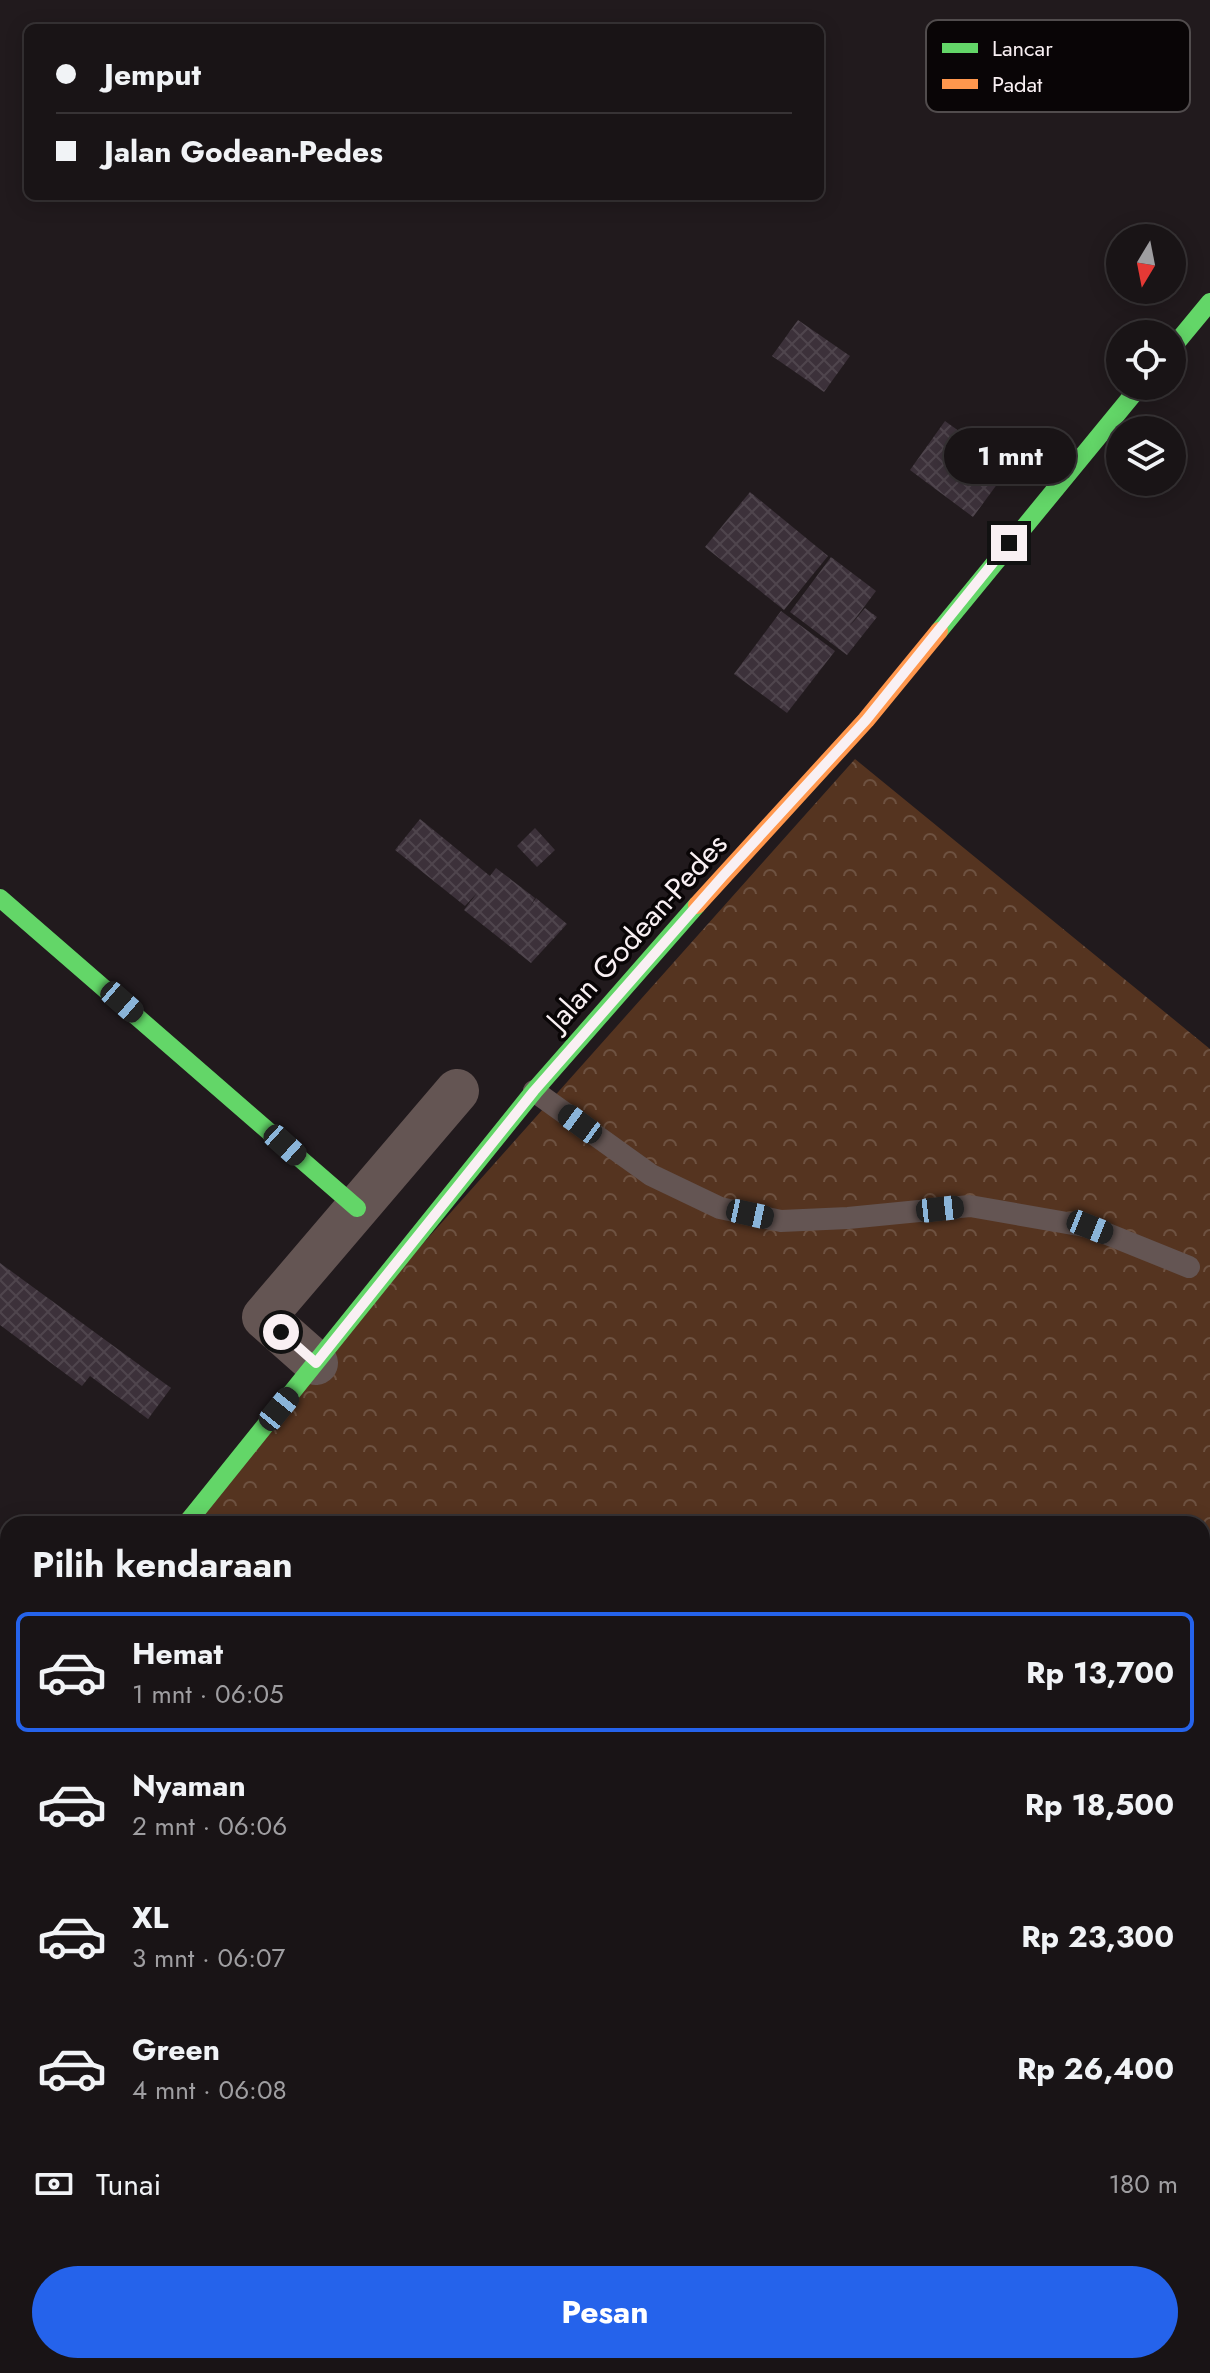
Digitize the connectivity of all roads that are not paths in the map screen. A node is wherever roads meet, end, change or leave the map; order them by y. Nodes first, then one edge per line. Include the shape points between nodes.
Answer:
1 (1210, 302) edge
2 (1186, 331) edge
3 (1129, 400) edge
4 (4, 910) edge
5 (457, 1091) dead end
6 (534, 1091) junction
7 (357, 1208) junction
8 (1189, 1267) dead end
9 (316, 1363) junction
10 (192, 1516) edge

1 - 2 street
3 - 6 street, Jalan Godean-Pedes via 866,720
4 - 7 street
5 - 7 street
6 - 8 lane via 651,1175 720,1208 781,1221 970,1206 1090,1227
6 - 9 street, Jalan Godean-Pedes
7 - 9 street via 264,1317
9 - 10 street, Jalan Godean-Pedes

